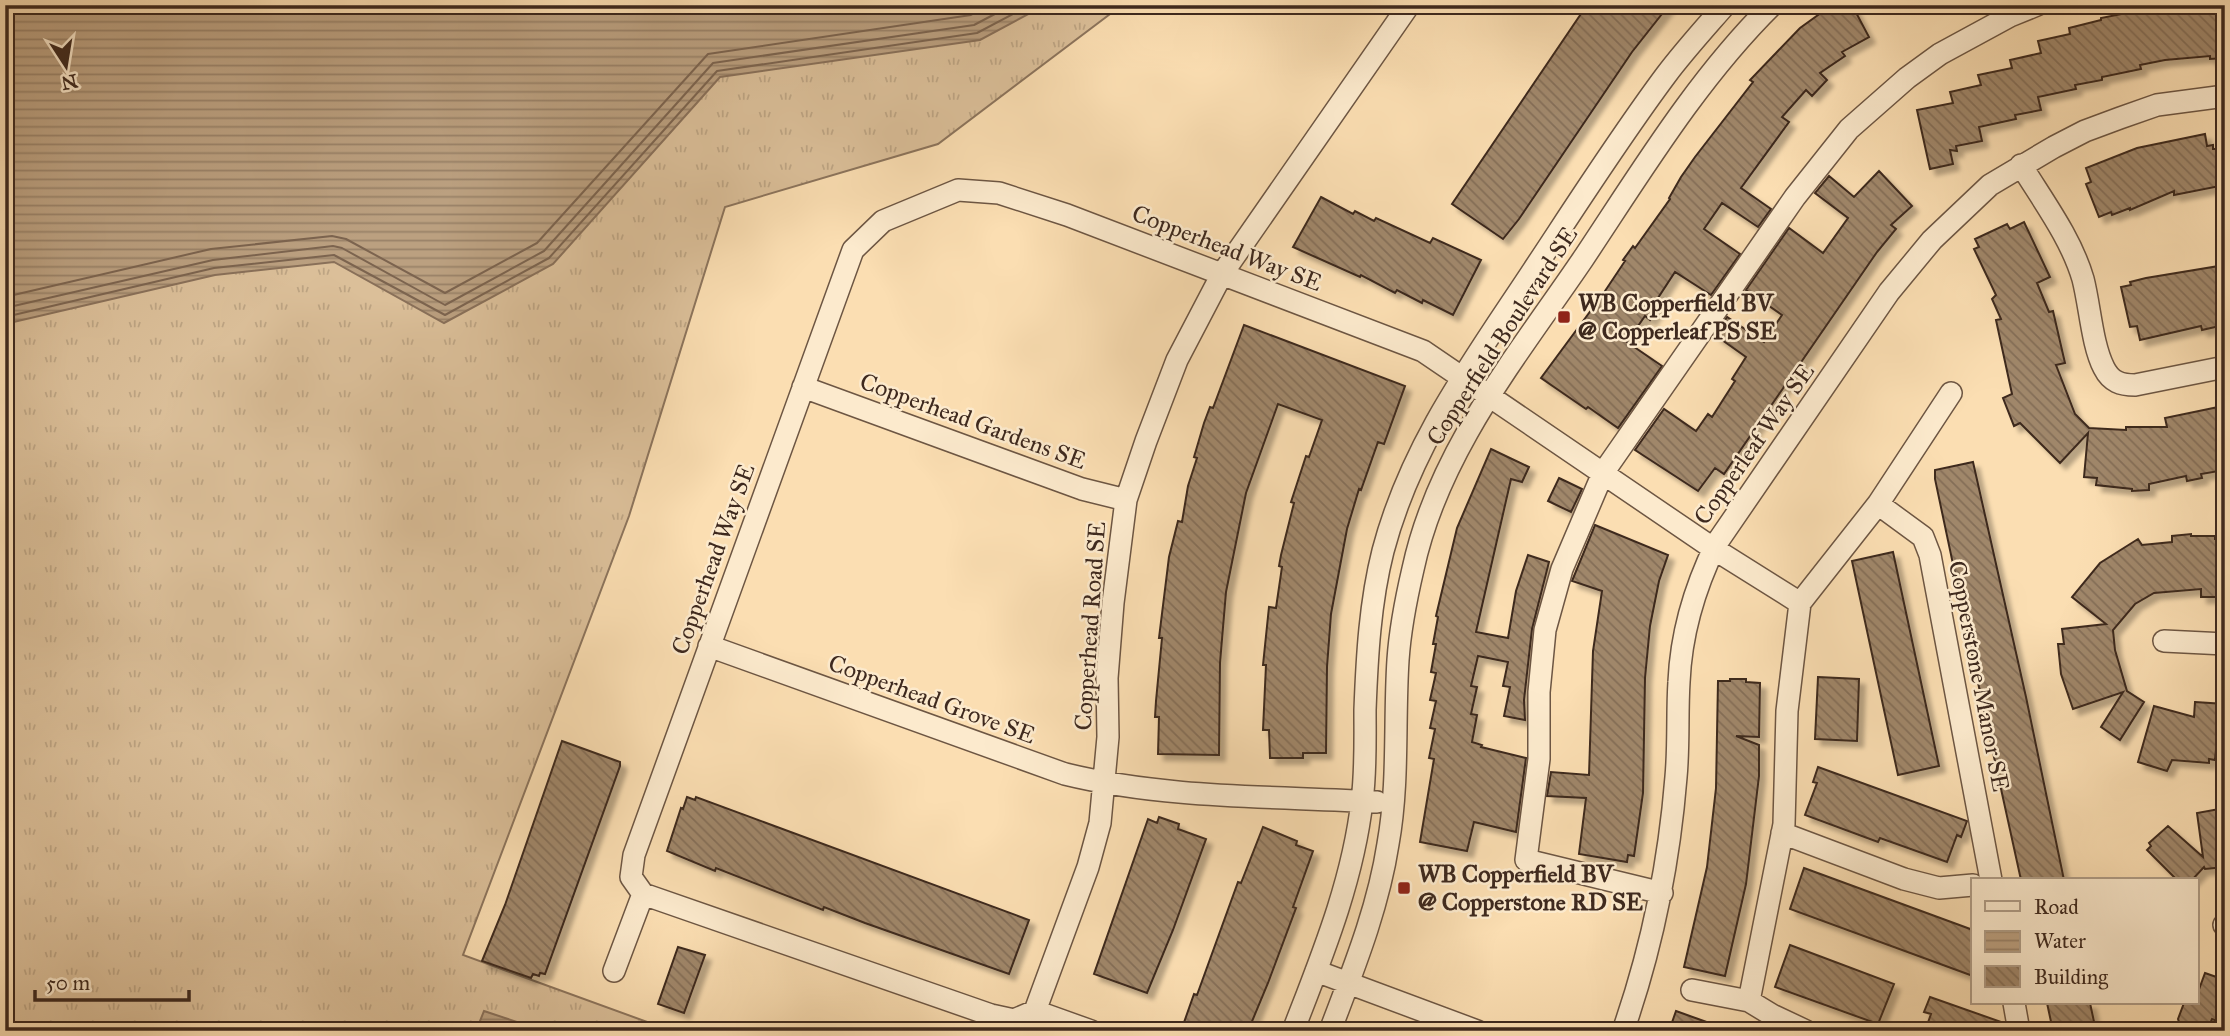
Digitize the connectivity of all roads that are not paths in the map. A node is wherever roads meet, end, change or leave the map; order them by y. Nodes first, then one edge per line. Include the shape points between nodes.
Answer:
1 (1409, 5) edge
2 (1725, 5) edge
3 (1772, 5) edge
4 (2037, 5) edge
5 (2225, 96) edge
6 (2021, 165) junction
7 (1222, 274) junction
8 (2225, 367) edge
9 (1462, 377) junction
10 (803, 387) junction
11 (1951, 393) dead end
12 (1489, 397) junction
13 (1603, 473) junction
14 (1126, 500) junction
15 (1878, 504) junction
16 (1713, 549) junction
17 (1800, 603) junction
18 (2164, 641) dead end
19 (2225, 644) edge
20 (709, 646) junction
21 (1103, 783) junction
22 (1363, 802) junction
23 (1393, 803) junction
24 (1782, 833) junction
25 (1991, 878) edge
26 (1971, 885) edge
27 (1662, 893) junction
28 (643, 894) junction
29 (614, 971) dead end
30 (1316, 971) junction
31 (1349, 983) junction
32 (1692, 990) dead end
33 (1749, 1001) junction
34 (2014, 1004) edge
35 (1035, 1010) junction
36 (1091, 1031) edge
37 (1293, 1031) edge
38 (1330, 1031) edge
39 (1477, 1031) edge
40 (1623, 1031) edge
41 (1806, 1031) edge
42 (2019, 1031) edge

1 - 7 street, Copperhead Road SE
2 - 9 street, Copperfield Boulevard SE via 1667,74
3 - 12 street, Copperfield Boulevard SE via 1718,64
4 - 13 street via 1940,54 1849,129 1795,197
5 - 6 street, Copperleaf Way SE via 2157,105 2085,131
6 - 8 street via 2074,256 2100,358 2112,379 2123,385 2135,384
6 - 16 street, Copperleaf Way SE via 1956,215 1912,263
7 - 9 street, Copperhead Way SE via 1423,351
7 - 10 street, Copperhead Way SE via 999,193 958,190 883,221 853,250
7 - 14 street, Copperhead Road SE via 1177,360
9 - 12 street, Copperhead Way SE
9 - 22 street, Copperfield Boulevard SE via 1408,475 1383,551 1370,634
10 - 14 street, Copperhead Gardens SE via 1082,489
10 - 20 street, Copperhead Way SE
11 - 15 street
12 - 13 street, Copperhead Way SE
12 - 23 street, Copperfield Boulevard SE via 1439,486 1413,567 1399,657
13 - 16 street, Copperhead Way SE
13 - 27 street via 1562,569 1545,630 1539,759 1526,860
14 - 21 street, Copperhead Road SE via 1113,603
15 - 17 street
15 - 25 street, Copperstone Manor SE via 1923,537 1930,555
16 - 17 street
16 - 27 street, Copperleaf Way SE via 1695,595 1682,653 1676,775
17 - 24 street via 1787,711
18 - 19 street
20 - 21 street, Copperhead Grove SE via 1065,774
20 - 28 street, Copperhead Way SE via 634,855 631,877
21 - 22 street, Copperhead Grove SE via 1205,795
21 - 35 street via 1100,823 1088,867
22 - 23 street, Copperhead Grove SE
22 - 30 street, Copperfield Boulevard SE via 1352,861
23 - 31 street, Copperfield Boulevard SE via 1379,888
24 - 26 street via 1903,879 1939,888
24 - 33 street
27 - 40 street, Copperleaf Way SE
28 - 29 street
28 - 35 street via 991,1015 1014,1020
30 - 31 street
30 - 37 street, Copperfield Boulevard SE
31 - 38 street, Copperfield Boulevard SE
31 - 39 street
32 - 33 street
33 - 41 street
34 - 42 street
35 - 36 street

